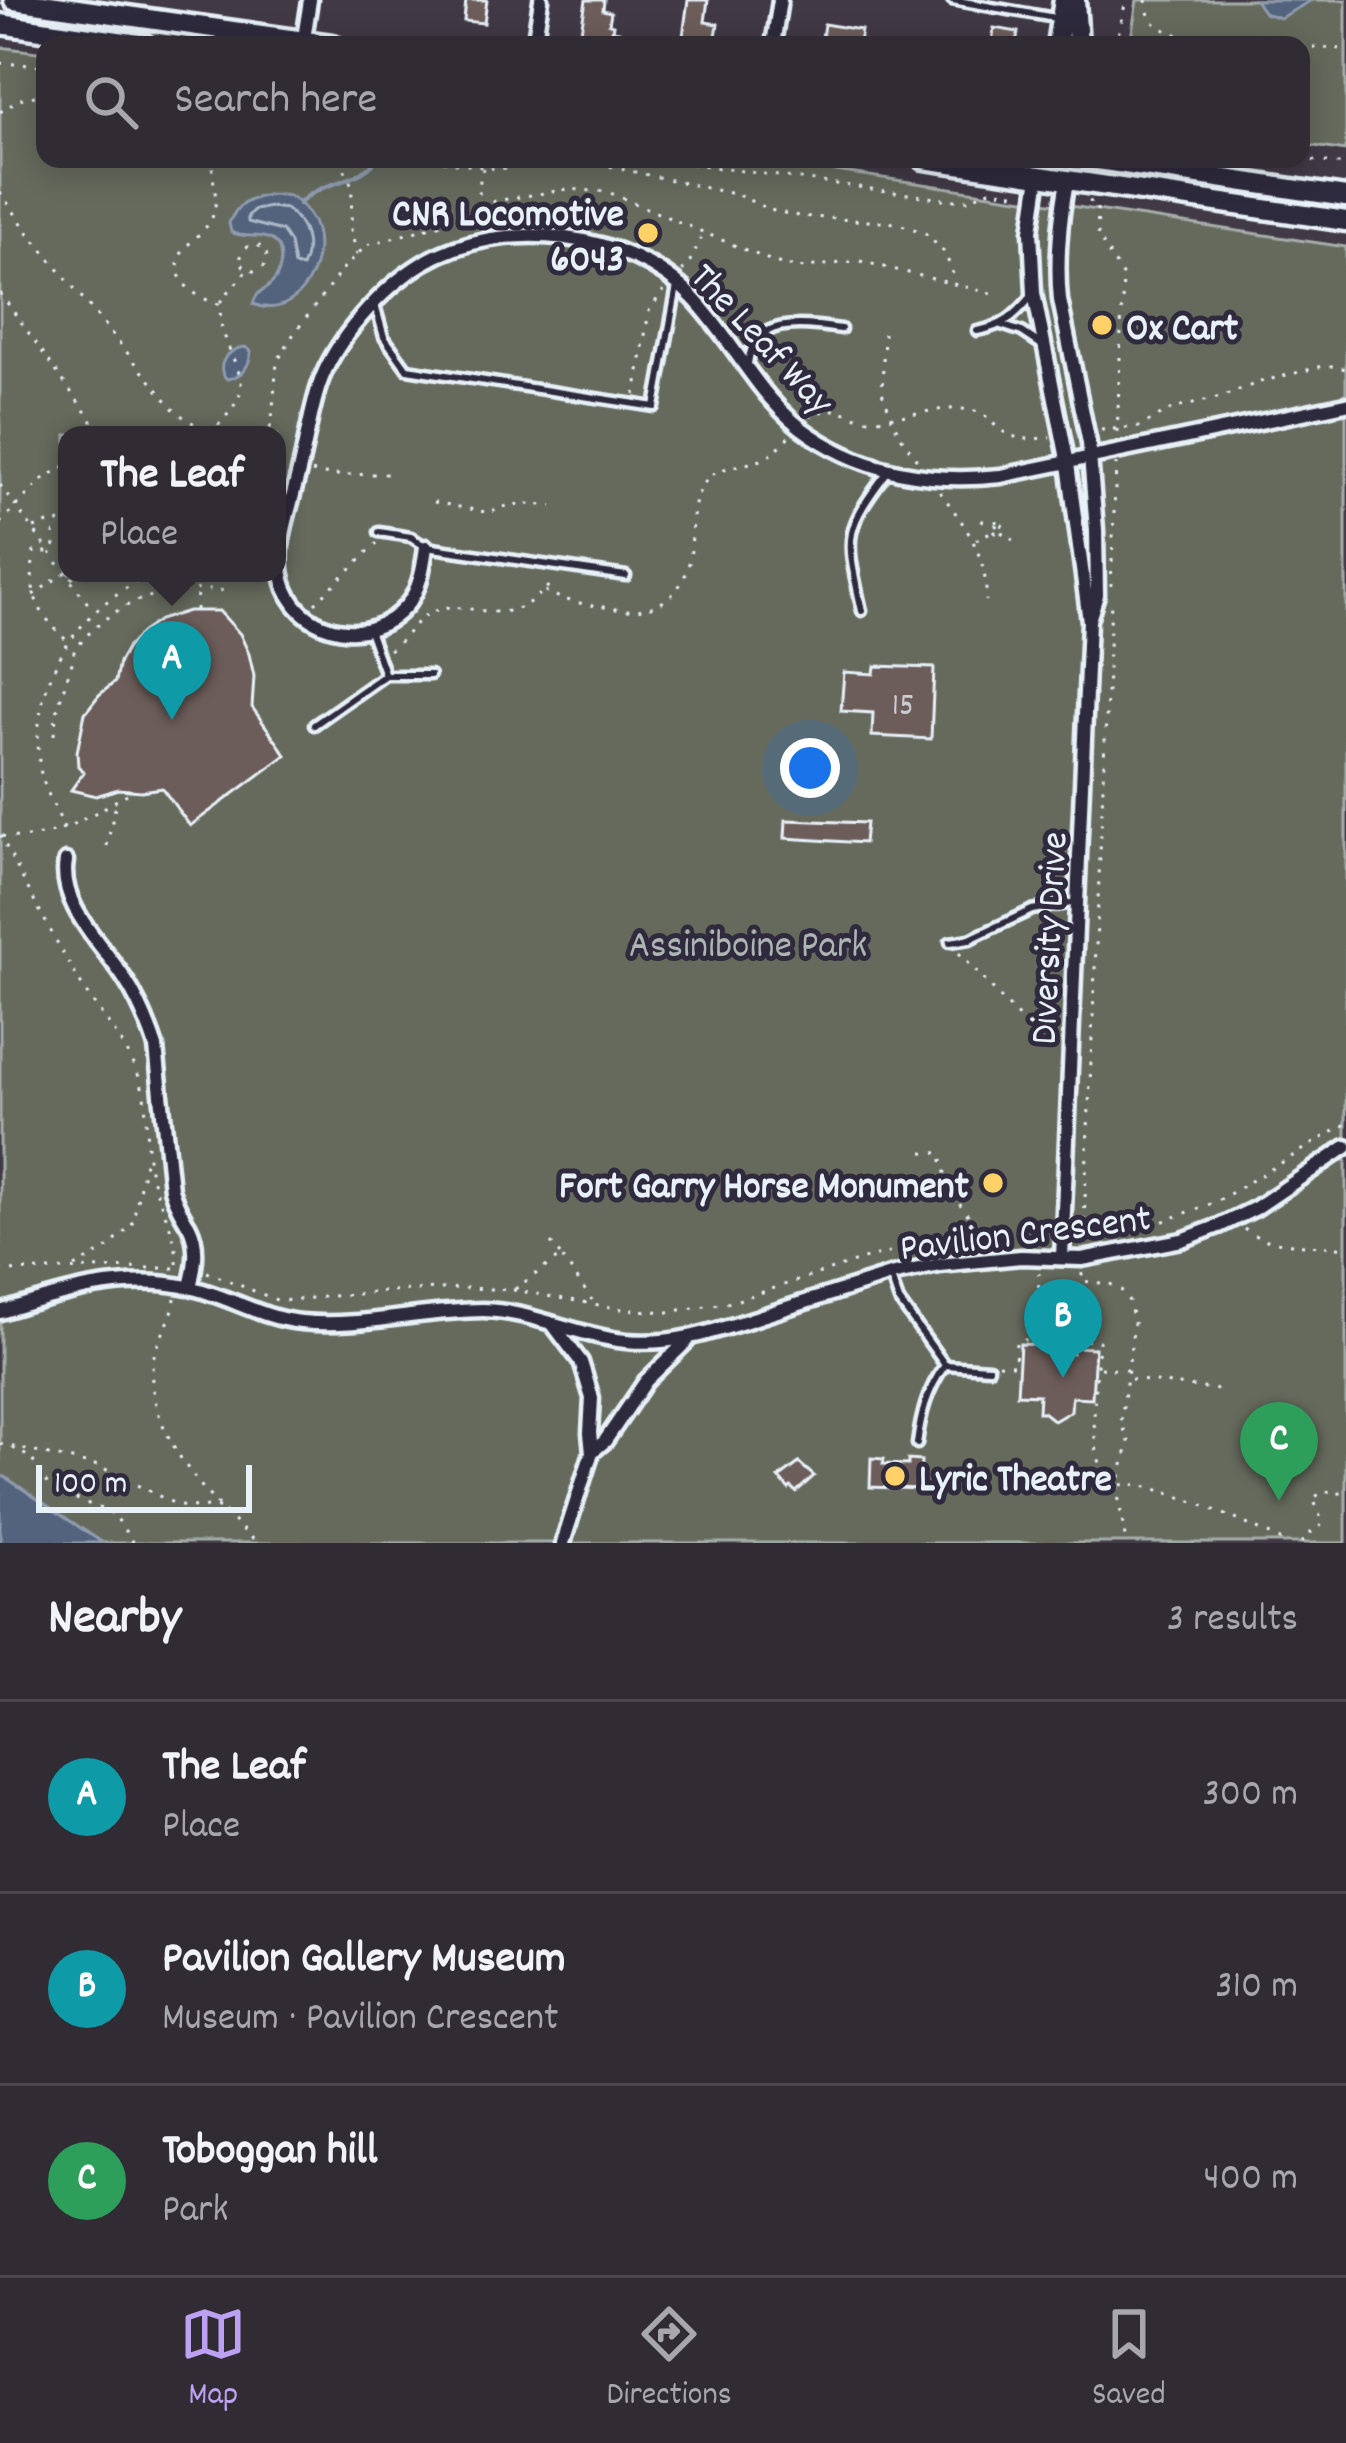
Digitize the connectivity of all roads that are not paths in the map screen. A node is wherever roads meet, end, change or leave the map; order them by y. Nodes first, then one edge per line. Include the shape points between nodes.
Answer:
1 (14, 0) edge
2 (310, 0) edge
3 (541, 0) edge
4 (780, 0) edge
5 (952, 0) edge
6 (1076, 0) edge
7 (80, 5) edge
8 (1067, 13) edge
9 (0, 24) edge
10 (75, 35) junction
11 (82, 36) edge
12 (263, 36) edge
13 (305, 36) edge
14 (535, 36) edge
15 (774, 36) edge
16 (1040, 168) edge
17 (1042, 168) edge
18 (1073, 168) edge
19 (1153, 168) edge
20 (1077, 182) junction
21 (1346, 196) edge
22 (1346, 221) edge
23 (675, 282) junction
24 (1034, 293) junction
25 (375, 305) junction
26 (1001, 325) junction
27 (841, 329) dead end
28 (977, 331) dead end
29 (1046, 349) junction
30 (747, 370) junction
31 (1346, 404) edge
32 (1090, 458) junction
33 (1068, 464) junction
34 (888, 472) junction
35 (286, 525) edge
36 (383, 533) road end
37 (427, 547) junction
38 (626, 576) dead end
39 (285, 582) edge
40 (862, 611) dead end
41 (1089, 621) junction
42 (369, 630) junction
43 (385, 675) junction
44 (430, 675) dead end
45 (314, 725) dead end
46 (66, 861) dead end
47 (1077, 902) junction
48 (950, 942) road end
49 (1346, 1147) edge
50 (1062, 1258) junction
51 (890, 1275) junction
52 (183, 1286) junction
53 (0, 1312) edge
54 (553, 1325) junction
55 (689, 1339) junction
56 (945, 1365) junction
57 (989, 1368) dead end
58 (916, 1444) dead end
59 (592, 1452) junction
60 (563, 1543) edge

1 - 7 main road
2 - 13 street
3 - 14 street
4 - 15 street
5 - 8 lane
6 - 8 main road
7 - 10 street
7 - 12 main road
9 - 10 main road
10 - 11 main road
16 - 24 street, Diversity Drive
17 - 20 main road
18 - 20 main road
19 - 21 main road
20 - 22 main road
20 - 32 street, Diversity Drive via 1058,278
23 - 25 street, The Leaf Way via 593,244 498,238 440,254
23 - 25 lane via 655,407 407,369 384,337
23 - 30 street, The Leaf Way
24 - 26 lane
24 - 29 street, Diversity Drive
25 - 35 street, The Leaf Way via 325,370
26 - 28 lane
26 - 29 lane
27 - 30 lane via 780,326 754,340
29 - 33 street, Diversity Drive
30 - 34 street, The Leaf Way via 798,426
31 - 32 street, The Leaf Way
32 - 33 street, The Leaf Way
32 - 41 street, Diversity Drive via 1097,595
33 - 34 street, The Leaf Way via 983,478
33 - 41 street, Diversity Drive
34 - 40 lane via 850,537
36 - 37 lane
37 - 38 lane
37 - 42 street via 407,605
39 - 42 street, The Leaf Way via 316,623
41 - 47 street, Diversity Drive
42 - 43 lane
43 - 44 lane
43 - 45 lane
46 - 52 street via 68,891 125,979 156,1047 171,1189 196,1252
47 - 48 lane
47 - 50 street, Diversity Drive
49 - 50 street, Pavilion Crescent via 1272,1199 1202,1234
50 - 51 street, Pavilion Crescent
51 - 55 street, Pavilion Crescent
51 - 56 lane
52 - 53 street, Pavilion Crescent via 85,1288
52 - 54 street, Pavilion Crescent via 299,1322 488,1310
54 - 55 street, Pavilion Crescent via 626,1341
54 - 59 street via 590,1384
55 - 59 street
56 - 57 lane
56 - 58 lane via 922,1407
59 - 60 street

